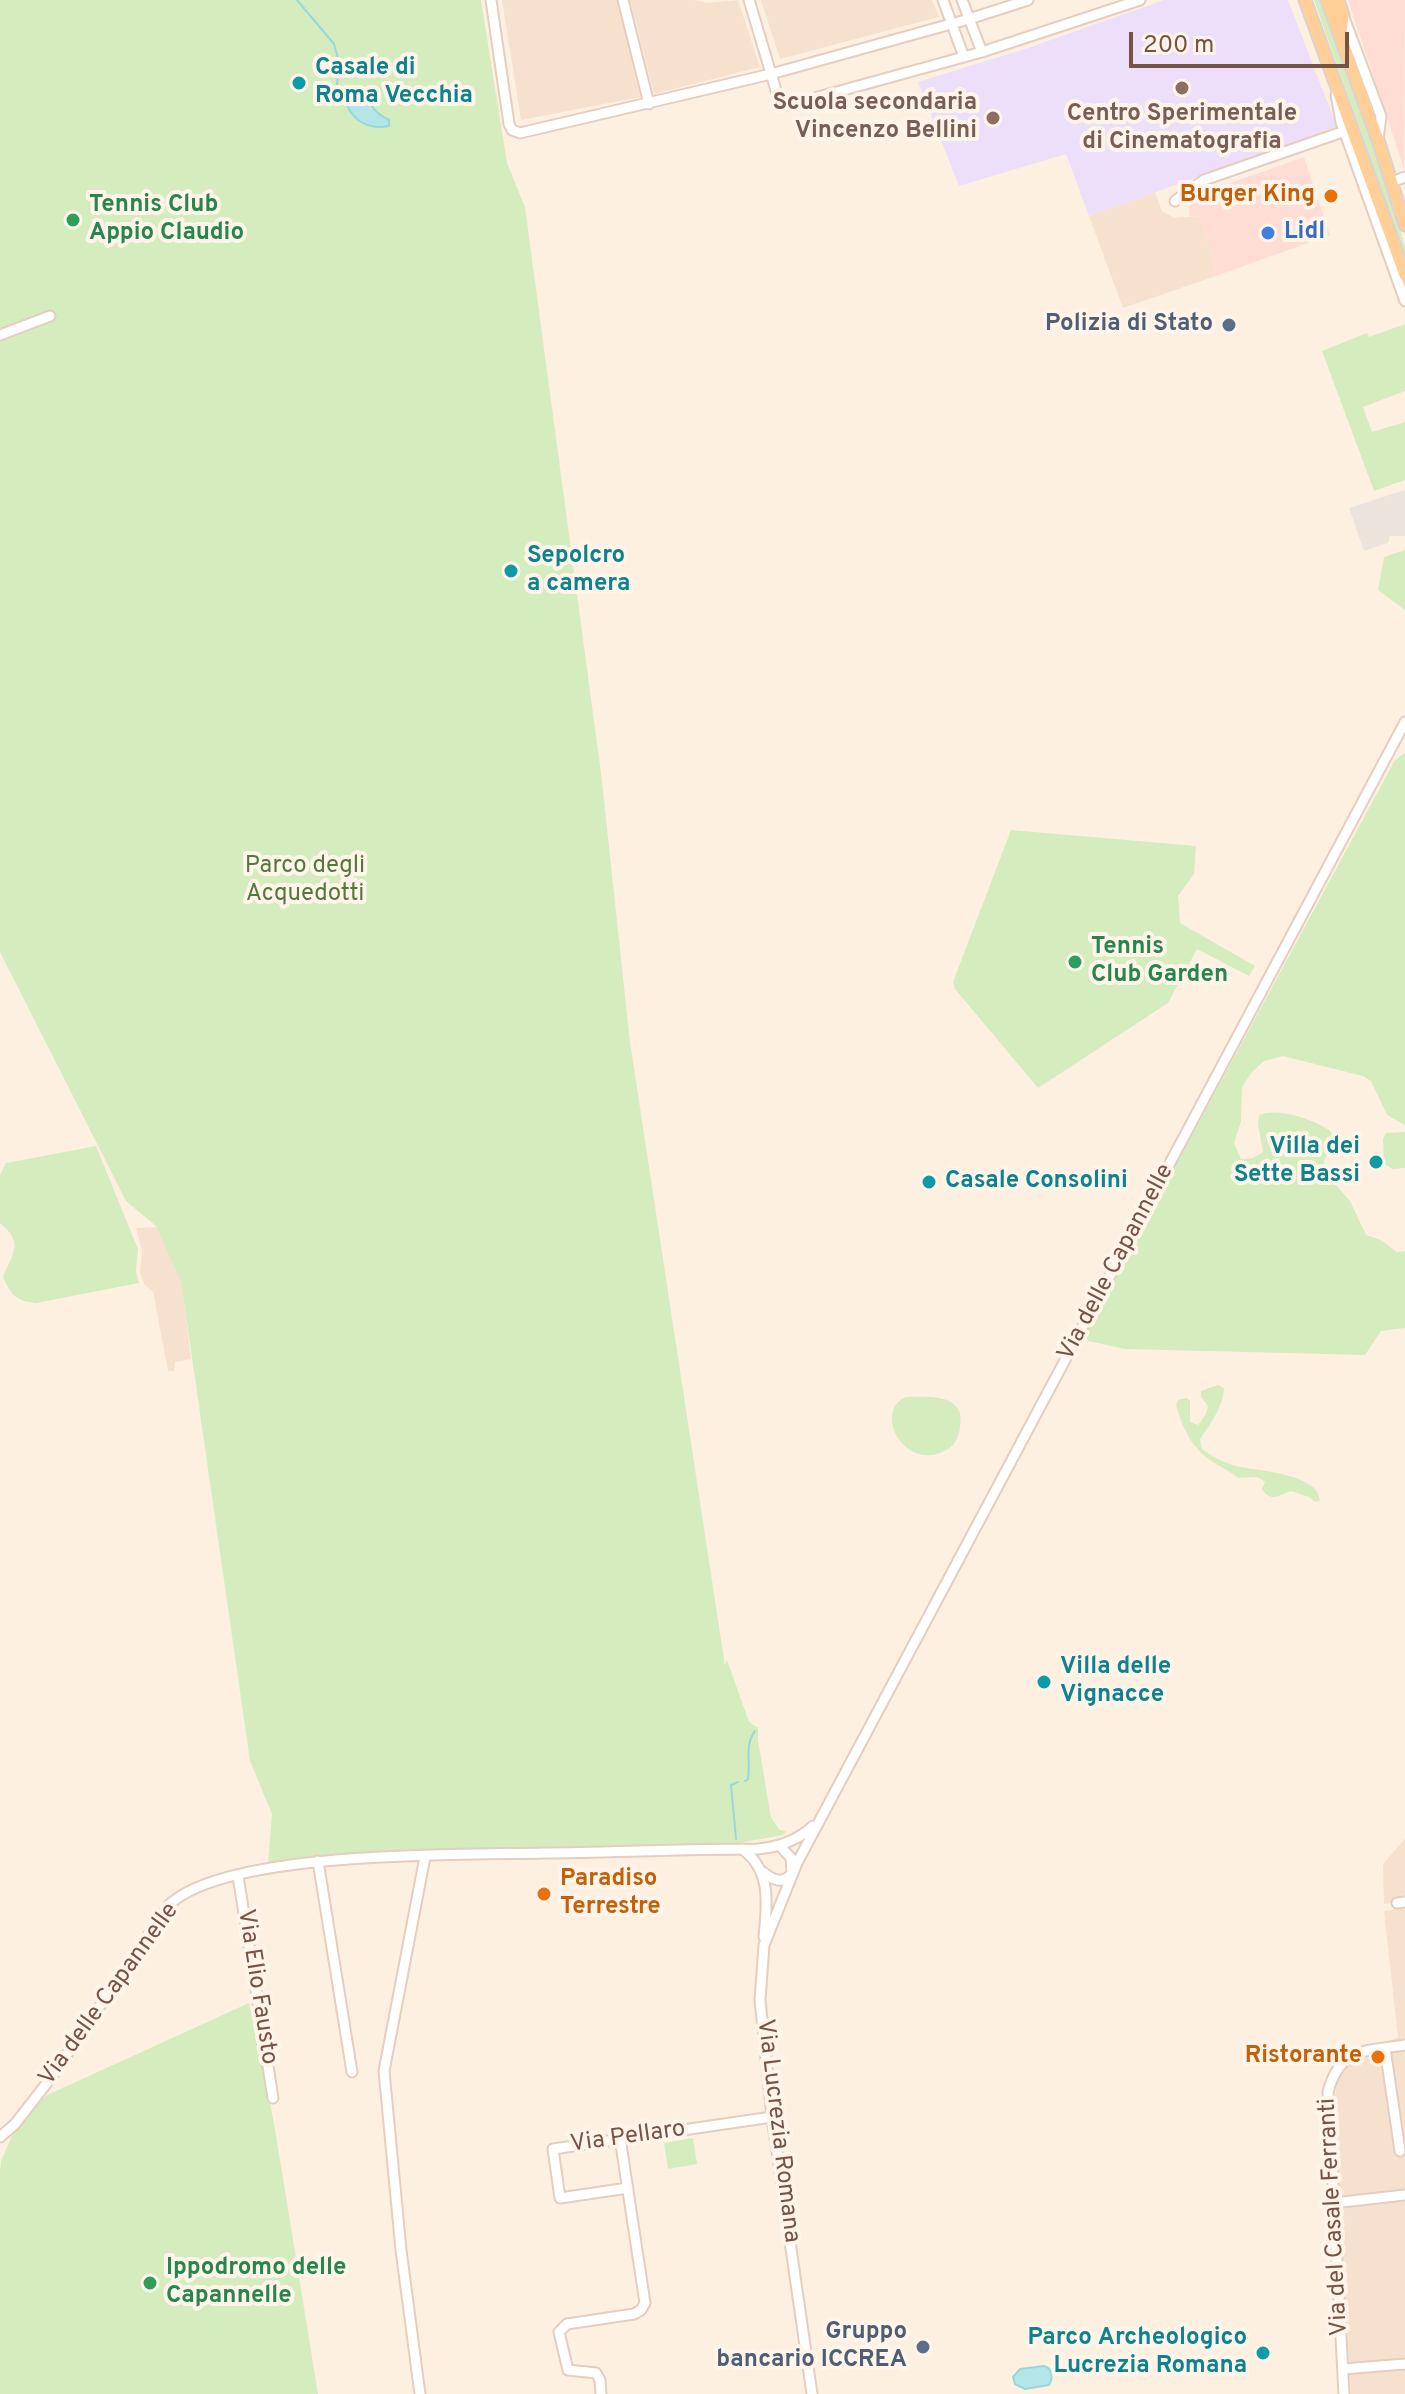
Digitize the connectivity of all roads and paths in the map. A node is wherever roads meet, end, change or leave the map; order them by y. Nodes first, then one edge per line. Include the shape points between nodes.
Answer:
1 (491, 0) edge
2 (623, 0) edge
3 (749, 0) edge
4 (943, 0) edge
5 (962, 0) edge
6 (1028, 0) edge
7 (1140, 0) edge
8 (1305, 0) edge
9 (1327, 0) edge
10 (1338, 0) edge
11 (1343, 15) junction
12 (969, 19) junction
13 (952, 24) junction
14 (1342, 42) junction
15 (982, 52) junction
16 (964, 57) junction
17 (771, 74) junction
18 (1335, 84) junction
19 (649, 104) junction
20 (1345, 131) junction
21 (1378, 140) junction
22 (1405, 177) edge
23 (1392, 182) junction
24 (1175, 201) dead end
25 (1405, 225) edge
26 (1405, 275) edge
27 (1405, 301) edge
28 (50, 316) dead end
29 (0, 335) edge
30 (1405, 722) edge
31 (830, 1805) junction
32 (776, 1847) junction
33 (742, 1849) junction
34 (425, 1857) junction
35 (318, 1861) junction
36 (763, 1872) junction
37 (792, 1873) junction
38 (240, 1876) junction
39 (764, 1945) junction
40 (1405, 2045) edge
41 (1385, 2048) junction
42 (352, 2072) dead end
43 (273, 2098) dead end
44 (772, 2117) junction
45 (0, 2137) edge
46 (620, 2138) junction
47 (1400, 2151) dead end
48 (628, 2188) junction
49 (1405, 2195) edge
50 (1333, 2203) junction
51 (1405, 2364) edge
52 (1343, 2369) junction
53 (420, 2394) edge
54 (601, 2394) edge
55 (812, 2394) edge
56 (1344, 2394) edge

1 - 19 street via 512,130 524,132
2 - 19 street
3 - 17 street
4 - 13 street
5 - 12 street
6 - 12 street
7 - 15 street
8 - 18 main road
9 - 14 main road
10 - 11 main road
11 - 14 main road
11 - 21 street via 1381,116
12 - 13 street
12 - 15 street
13 - 16 street
13 - 17 street
14 - 21 main road
15 - 16 street
16 - 17 street via 789,105 780,100
17 - 19 street
18 - 20 street
18 - 26 main road
20 - 24 street via 1204,180
20 - 27 street
21 - 23 main road
22 - 23 street
23 - 25 main road
28 - 29 street
30 - 31 street, Via delle Capannelle
31 - 32 street, Via delle Capannelle via 805,1833
31 - 37 street, Via delle Capannelle
32 - 33 street, Via delle Capannelle
32 - 36 street via 764,1861
32 - 37 street via 791,1858
33 - 34 street, Via delle Capannelle
33 - 36 street
34 - 35 street, Via delle Capannelle
34 - 53 street via 384,2071
35 - 38 street, Via delle Capannelle
35 - 42 street
36 - 37 street via 778,1881
36 - 39 street
37 - 39 street, Via Lucrezia Romana
38 - 43 street, Via Elio Fausto
38 - 45 street, Via delle Capannelle via 192,1890 169,1905 50,2079
39 - 44 street, Via Lucrezia Romana via 760,2000
40 - 41 street, Via del Casale Ferranti
41 - 47 street
41 - 50 street, Via del Casale Ferranti via 1354,2053 1338,2068 1329,2088
44 - 46 street, Via Pellaro
44 - 55 street, Via Lucrezia Romana
46 - 48 street
46 - 48 street, Via Pellaro via 553,2149 560,2198
48 - 54 street via 643,2307 634,2314 567,2324 559,2332 566,2367 596,2373
49 - 50 street
50 - 52 street, Via del Casale Ferranti
51 - 52 street
52 - 56 street, Via del Casale Ferranti

